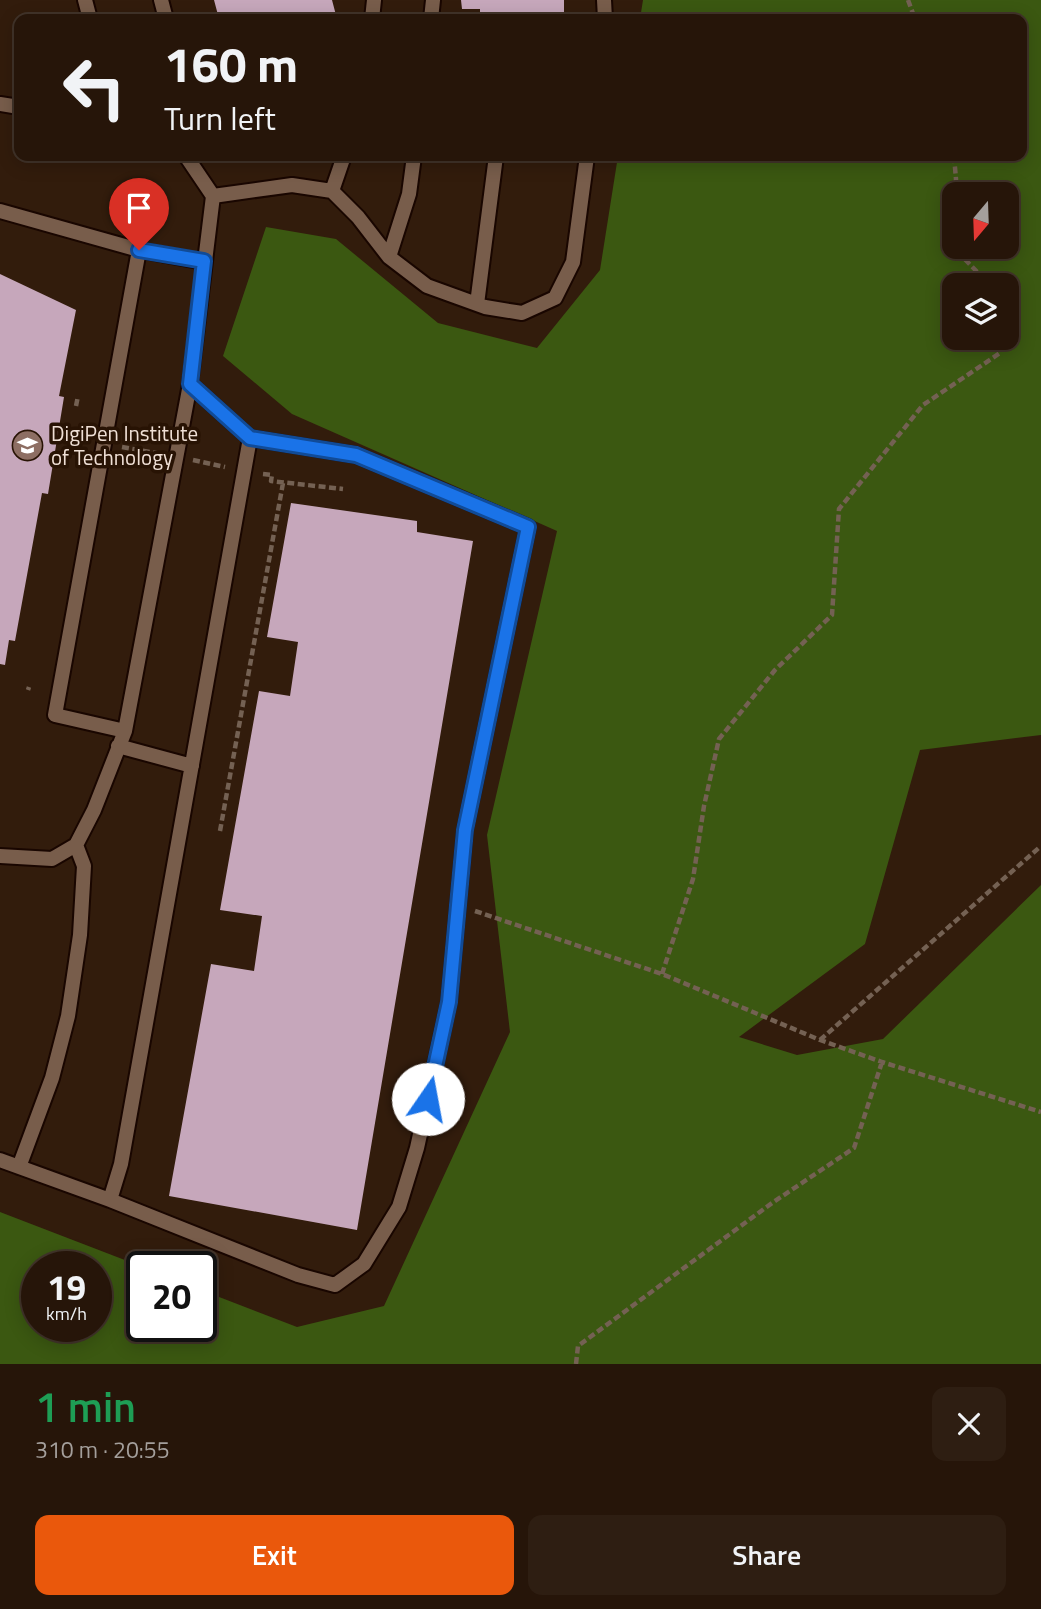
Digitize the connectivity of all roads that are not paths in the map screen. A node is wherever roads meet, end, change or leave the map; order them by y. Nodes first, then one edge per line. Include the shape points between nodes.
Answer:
1 (189, 161) edge
2 (342, 161) edge
3 (413, 161) edge
4 (495, 161) edge
5 (586, 161) edge
6 (332, 191) junction
7 (213, 196) junction
8 (0, 211) edge
9 (139, 250) junction
10 (389, 257) junction
11 (204, 261) junction
12 (477, 304) junction
13 (190, 384) junction
14 (250, 438) junction
15 (125, 731) junction
16 (118, 746) junction
17 (192, 766) junction
18 (76, 845) junction
19 (1, 862) edge
20 (0, 1160) edge
21 (19, 1167) junction
22 (110, 1200) junction

1 - 7 lane
2 - 6 lane
3 - 10 lane via 409,194
4 - 12 lane
5 - 12 lane via 573,262 555,298 522,313
6 - 7 lane via 292,185
6 - 10 lane
7 - 11 lane
8 - 9 lane
9 - 11 lane
9 - 15 lane via 55,715
10 - 12 lane via 427,286
11 - 13 lane
13 - 14 lane
13 - 15 lane
14 - 17 lane
14 - 22 lane via 356,455 528,527 465,830 449,1002 417,1147 398,1207 364,1264 335,1285 298,1275
15 - 16 lane
16 - 17 lane
16 - 18 lane
17 - 22 lane via 121,1164
18 - 19 lane via 52,859
18 - 21 lane via 85,866 68,1016 52,1078
20 - 21 lane
21 - 22 lane

